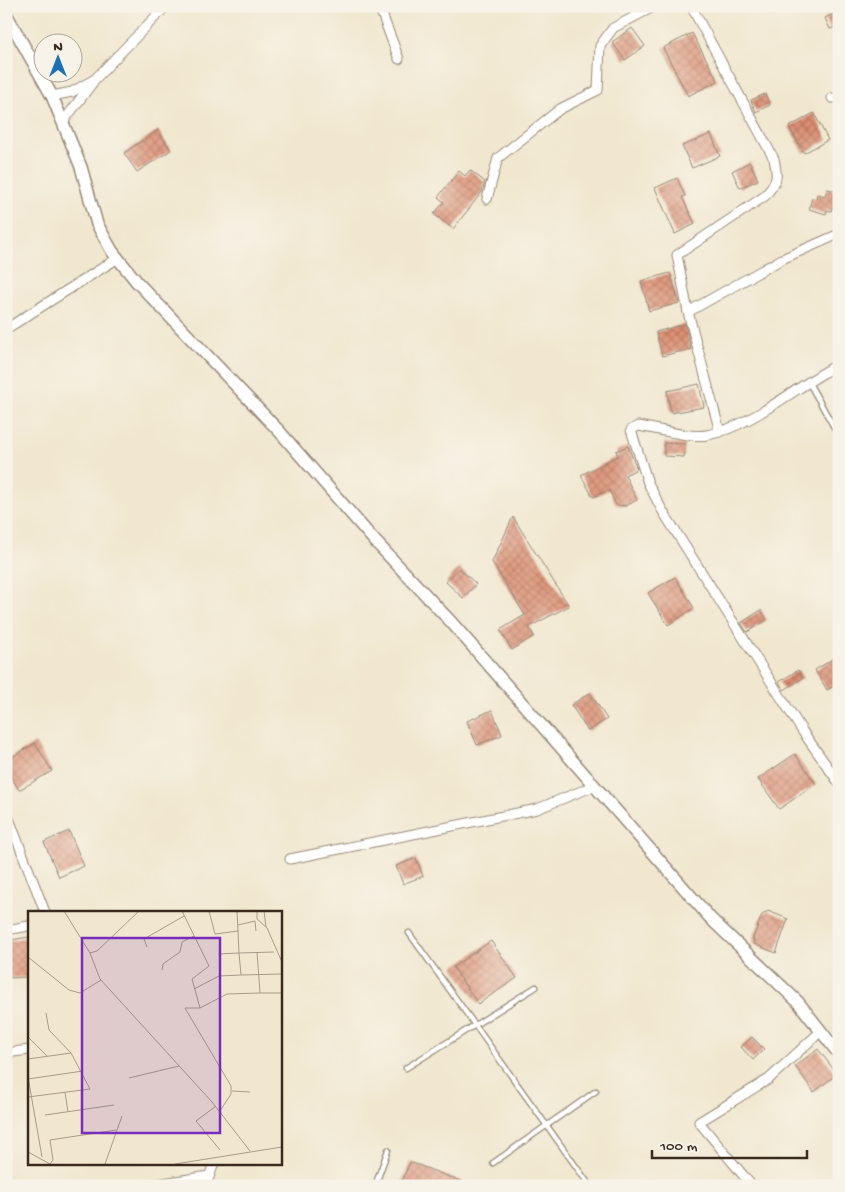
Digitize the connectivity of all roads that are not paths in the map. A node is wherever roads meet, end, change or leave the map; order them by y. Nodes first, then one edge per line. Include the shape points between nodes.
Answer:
1 (166, 6) edge
2 (379, 6) edge
3 (655, 6) edge
4 (691, 6) edge
5 (6, 14) edge
6 (399, 59) dead end
7 (95, 80) junction
8 (52, 96) junction
9 (63, 122) junction
10 (487, 199) dead end
11 (839, 234) edge
12 (118, 258) junction
13 (688, 312) junction
14 (6, 329) edge
15 (839, 364) edge
16 (808, 382) junction
17 (720, 432) junction
18 (839, 436) edge
19 (839, 783) edge
20 (594, 786) junction
21 (7, 814) edge
22 (290, 859) dead end
23 (44, 911) edge
24 (28, 926) edge
25 (6, 930) edge
26 (409, 934) dead end
27 (536, 987) dead end
28 (475, 1025) junction
29 (821, 1031) junction
30 (28, 1050) edge
31 (6, 1053) edge
32 (839, 1054) edge
33 (406, 1068) dead end
34 (596, 1091) dead end
35 (548, 1126) junction
36 (388, 1150) dead end
37 (493, 1163) dead end
38 (214, 1164) edge
39 (209, 1176) junction
40 (143, 1186) edge
41 (206, 1186) edge
42 (375, 1186) edge
43 (590, 1186) edge
44 (752, 1186) edge

1 - 7 street
2 - 6 street
3 - 10 street via 613,28 600,46 598,90 560,109 498,158
4 - 13 street via 774,159 778,176 765,196 677,255
5 - 8 street
7 - 8 street via 72,92
7 - 9 street
8 - 9 street
9 - 12 street via 81,167 97,224
11 - 13 street via 782,259
12 - 14 street
12 - 20 street via 280,432
13 - 17 street
15 - 16 street
16 - 17 street via 761,412
16 - 18 lane
17 - 19 street via 705,436 638,426 631,430 648,483 662,510
20 - 22 street via 537,809
20 - 29 street via 711,919 798,1002
21 - 23 street
24 - 25 street
26 - 28 lane
27 - 28 lane
28 - 33 lane
28 - 35 lane
29 - 32 street
29 - 44 street via 769,1079 699,1122
30 - 31 street
34 - 35 lane
35 - 37 lane
35 - 43 lane
36 - 42 lane
38 - 39 street
39 - 40 street
39 - 41 street

